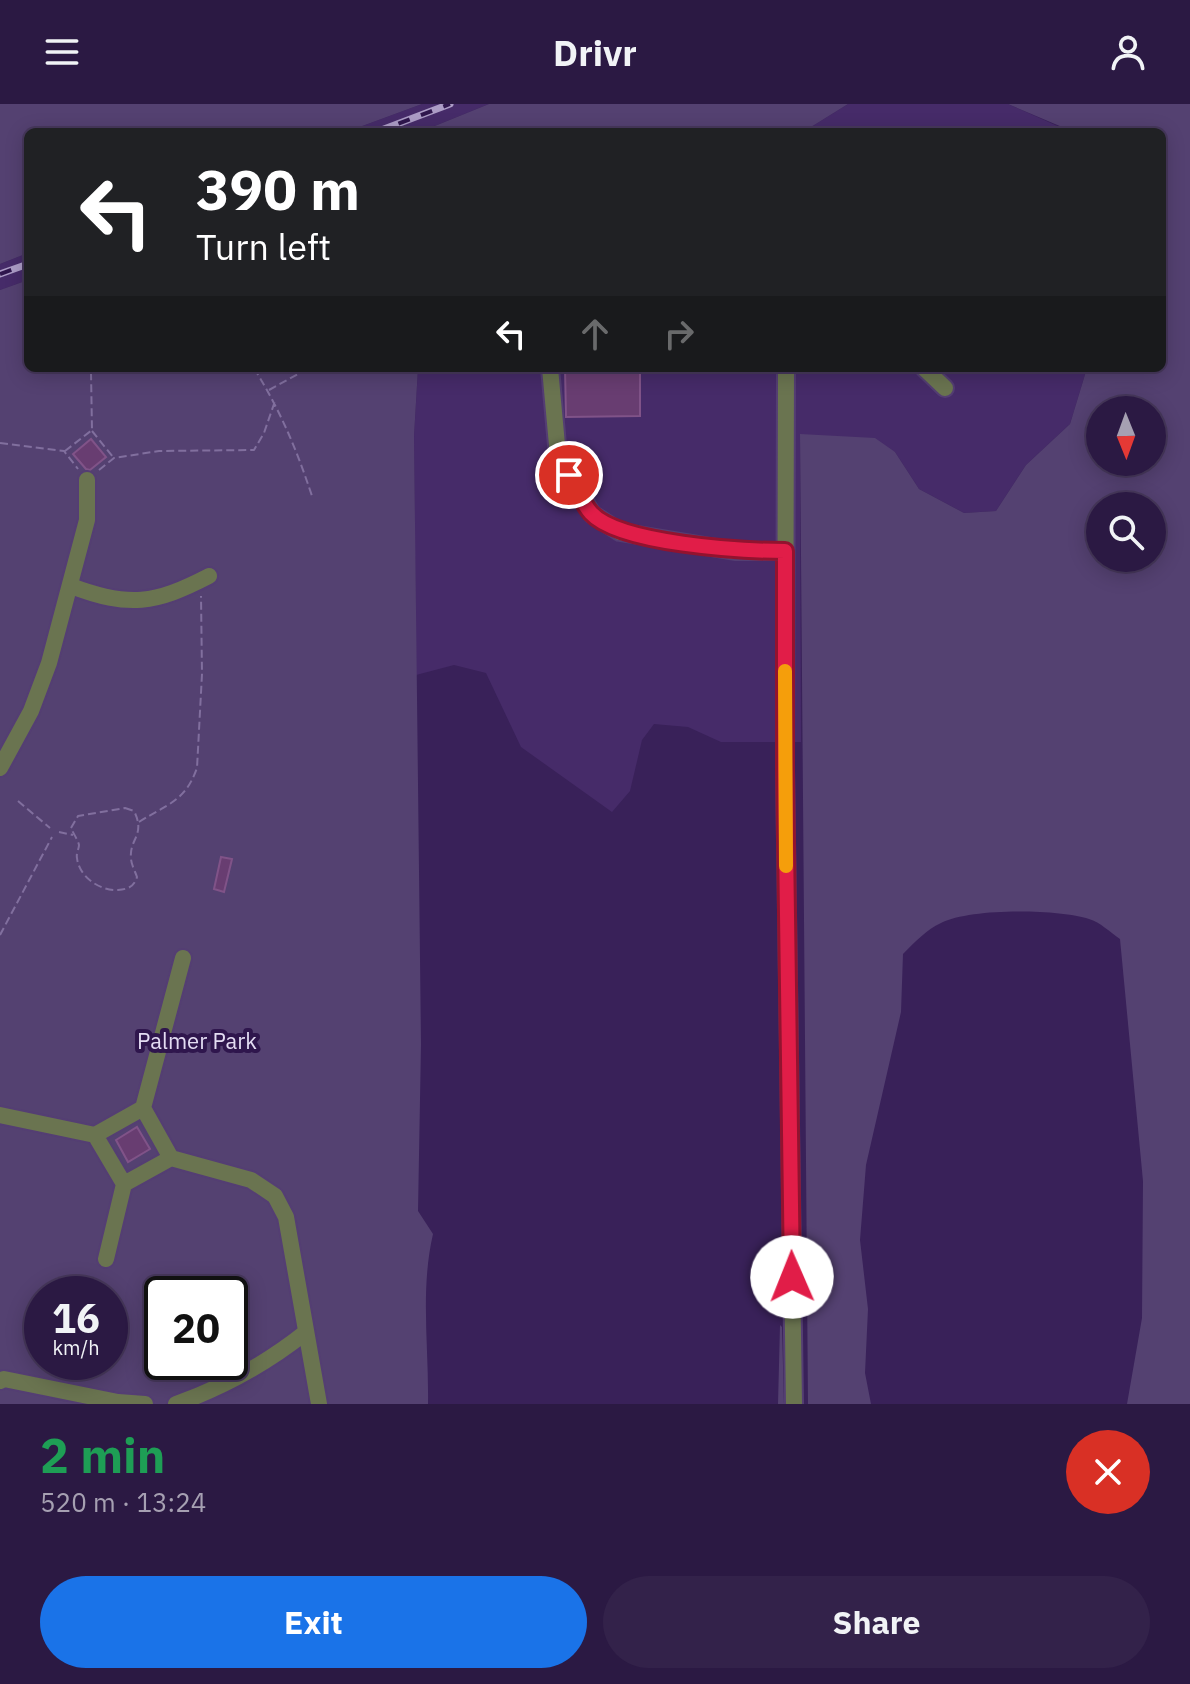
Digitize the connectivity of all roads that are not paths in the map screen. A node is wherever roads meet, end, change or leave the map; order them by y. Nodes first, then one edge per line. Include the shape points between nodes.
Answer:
1 (550, 372) edge
2 (786, 372) edge
3 (928, 372) edge
4 (945, 388) dead end
5 (87, 480) road end
6 (785, 551) junction
7 (205, 578) road end
8 (71, 586) junction
9 (0, 768) edge
10 (183, 958) dead end
11 (143, 1108) junction
12 (0, 1115) edge
13 (95, 1135) junction
14 (171, 1158) junction
15 (124, 1184) junction
16 (106, 1259) dead end
17 (306, 1332) junction
18 (0, 1381) edge
19 (145, 1404) edge
20 (176, 1404) edge
21 (319, 1404) edge
22 (794, 1404) edge

1 - 6 lane via 558,456 592,514 620,532 735,551
2 - 6 lane
3 - 4 lane
5 - 8 lane via 87,520
6 - 22 lane
7 - 8 lane via 162,598 128,601
8 - 9 lane via 31,711
10 - 11 lane
11 - 13 lane
11 - 14 lane
12 - 13 lane
13 - 15 lane
14 - 15 lane
14 - 17 lane via 251,1180 275,1196 286,1217
15 - 16 lane
17 - 20 lane via 276,1356
17 - 21 lane
18 - 19 lane

